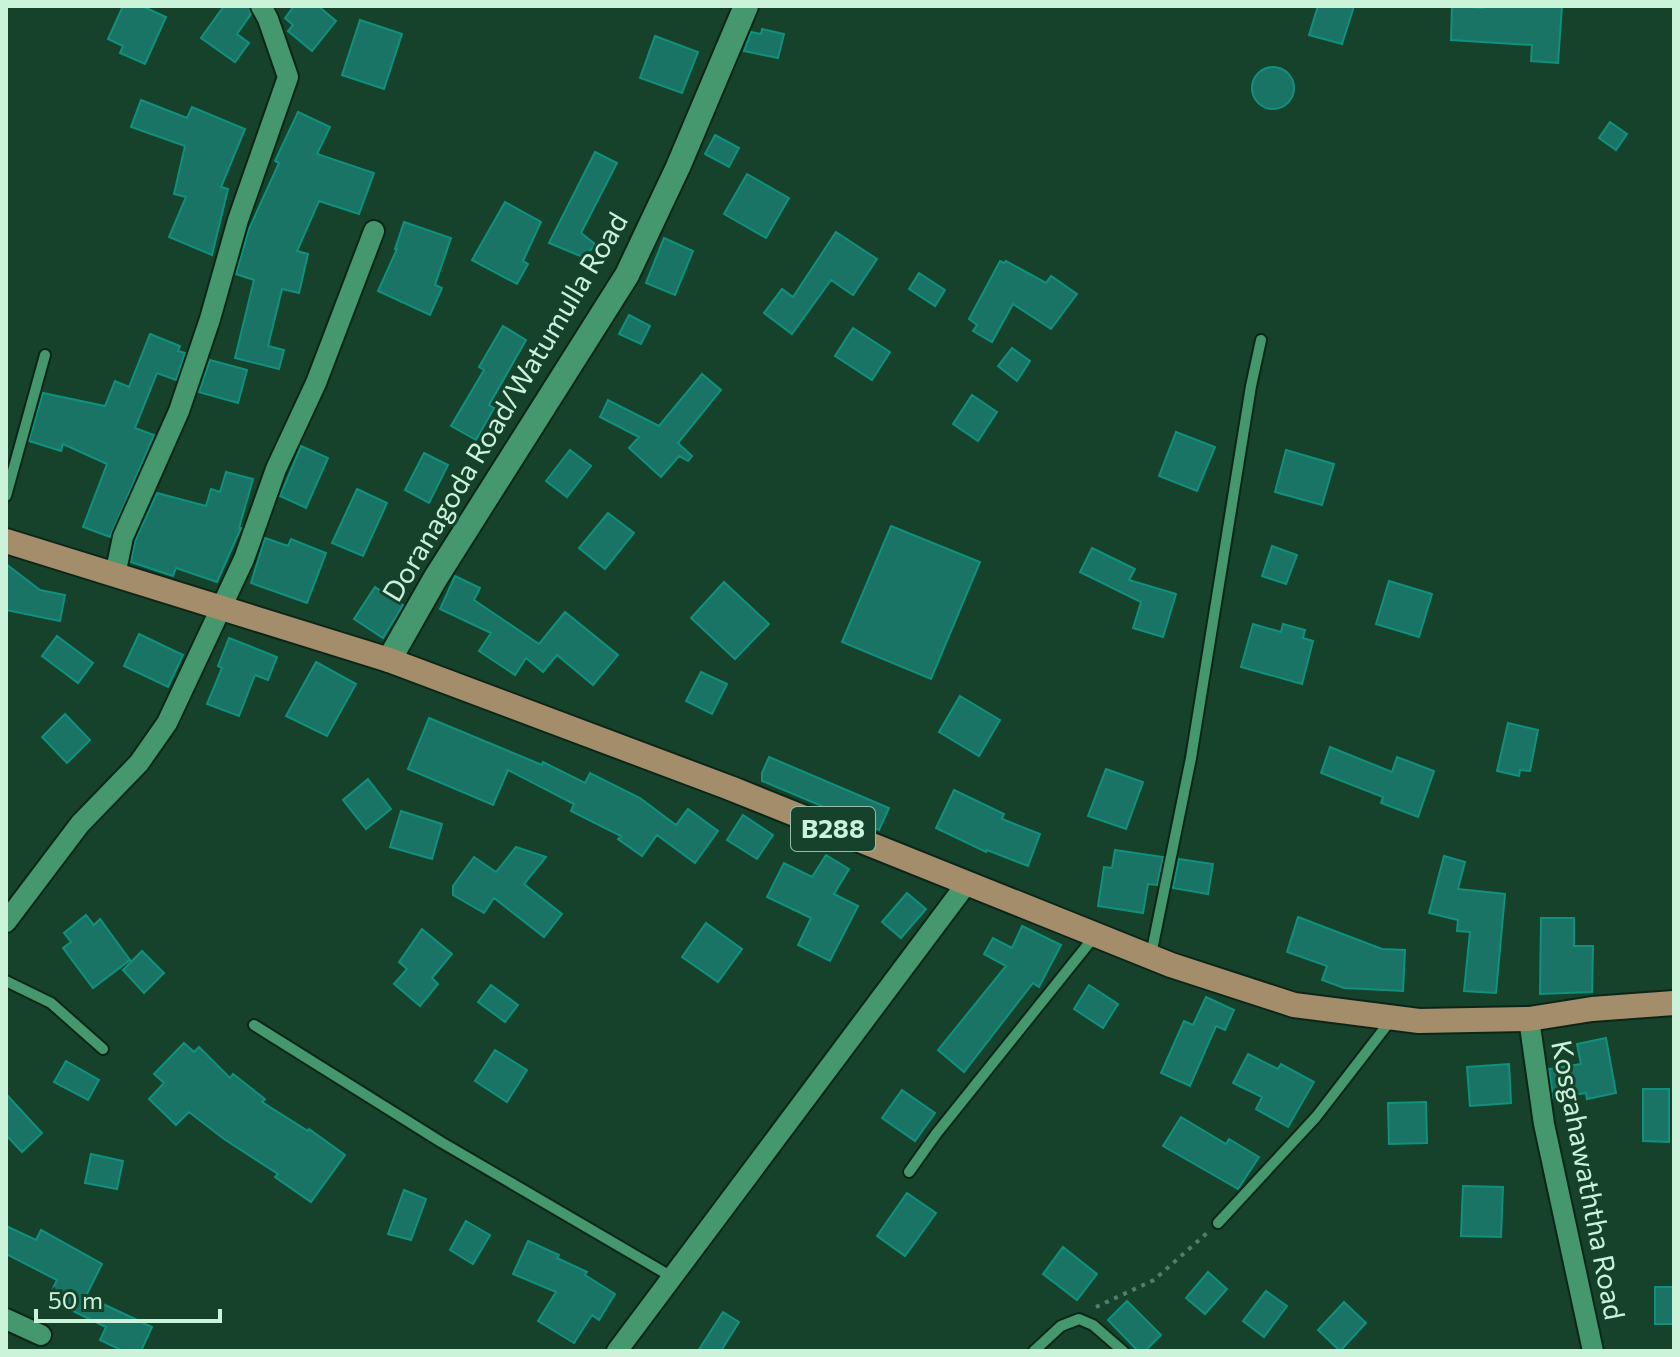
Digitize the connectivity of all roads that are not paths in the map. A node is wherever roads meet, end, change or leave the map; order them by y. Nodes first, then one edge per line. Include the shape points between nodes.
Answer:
1 (261, 6) edge
2 (746, 6) edge
3 (374, 231) dead end
4 (1261, 340) dead end
5 (45, 355) dead end
6 (6, 496) edge
7 (6, 541) edge
8 (115, 575) junction
9 (219, 609) junction
10 (389, 660) junction
11 (967, 883) junction
12 (6, 922) edge
13 (1096, 935) junction
14 (1151, 957) junction
15 (6, 981) edge
16 (1674, 1003) edge
17 (1392, 1018) junction
18 (1529, 1019) junction
19 (254, 1025) dead end
20 (103, 1049) dead end
21 (909, 1172) dead end
22 (1218, 1223) road end
23 (672, 1277) junction
24 (6, 1319) edge
25 (41, 1335) dead end
26 (617, 1351) edge
27 (1034, 1351) edge
28 (1123, 1351) edge
29 (1593, 1351) edge

1 - 8 street via 288,77 179,411 123,537
2 - 10 street, Doranagoda Road/Watumulla Road via 627,275
3 - 9 street via 244,559
4 - 14 lane via 1191,758
5 - 6 lane
7 - 8 main road, B288
8 - 9 main road, B288
9 - 10 main road, B288
9 - 12 street via 167,723 139,763 80,824
10 - 11 main road, B288
11 - 13 main road, B288
11 - 23 street
13 - 14 main road, B288
13 - 21 lane
14 - 17 main road, B288 via 1294,1005
15 - 20 lane via 51,1003
16 - 18 main road, B288
17 - 18 main road, B288
17 - 22 lane via 1316,1117
18 - 29 street, Kosgahawaththa Road via 1544,1124
19 - 23 lane
23 - 26 street
24 - 25 street
27 - 28 lane via 1061,1326 1079,1319

